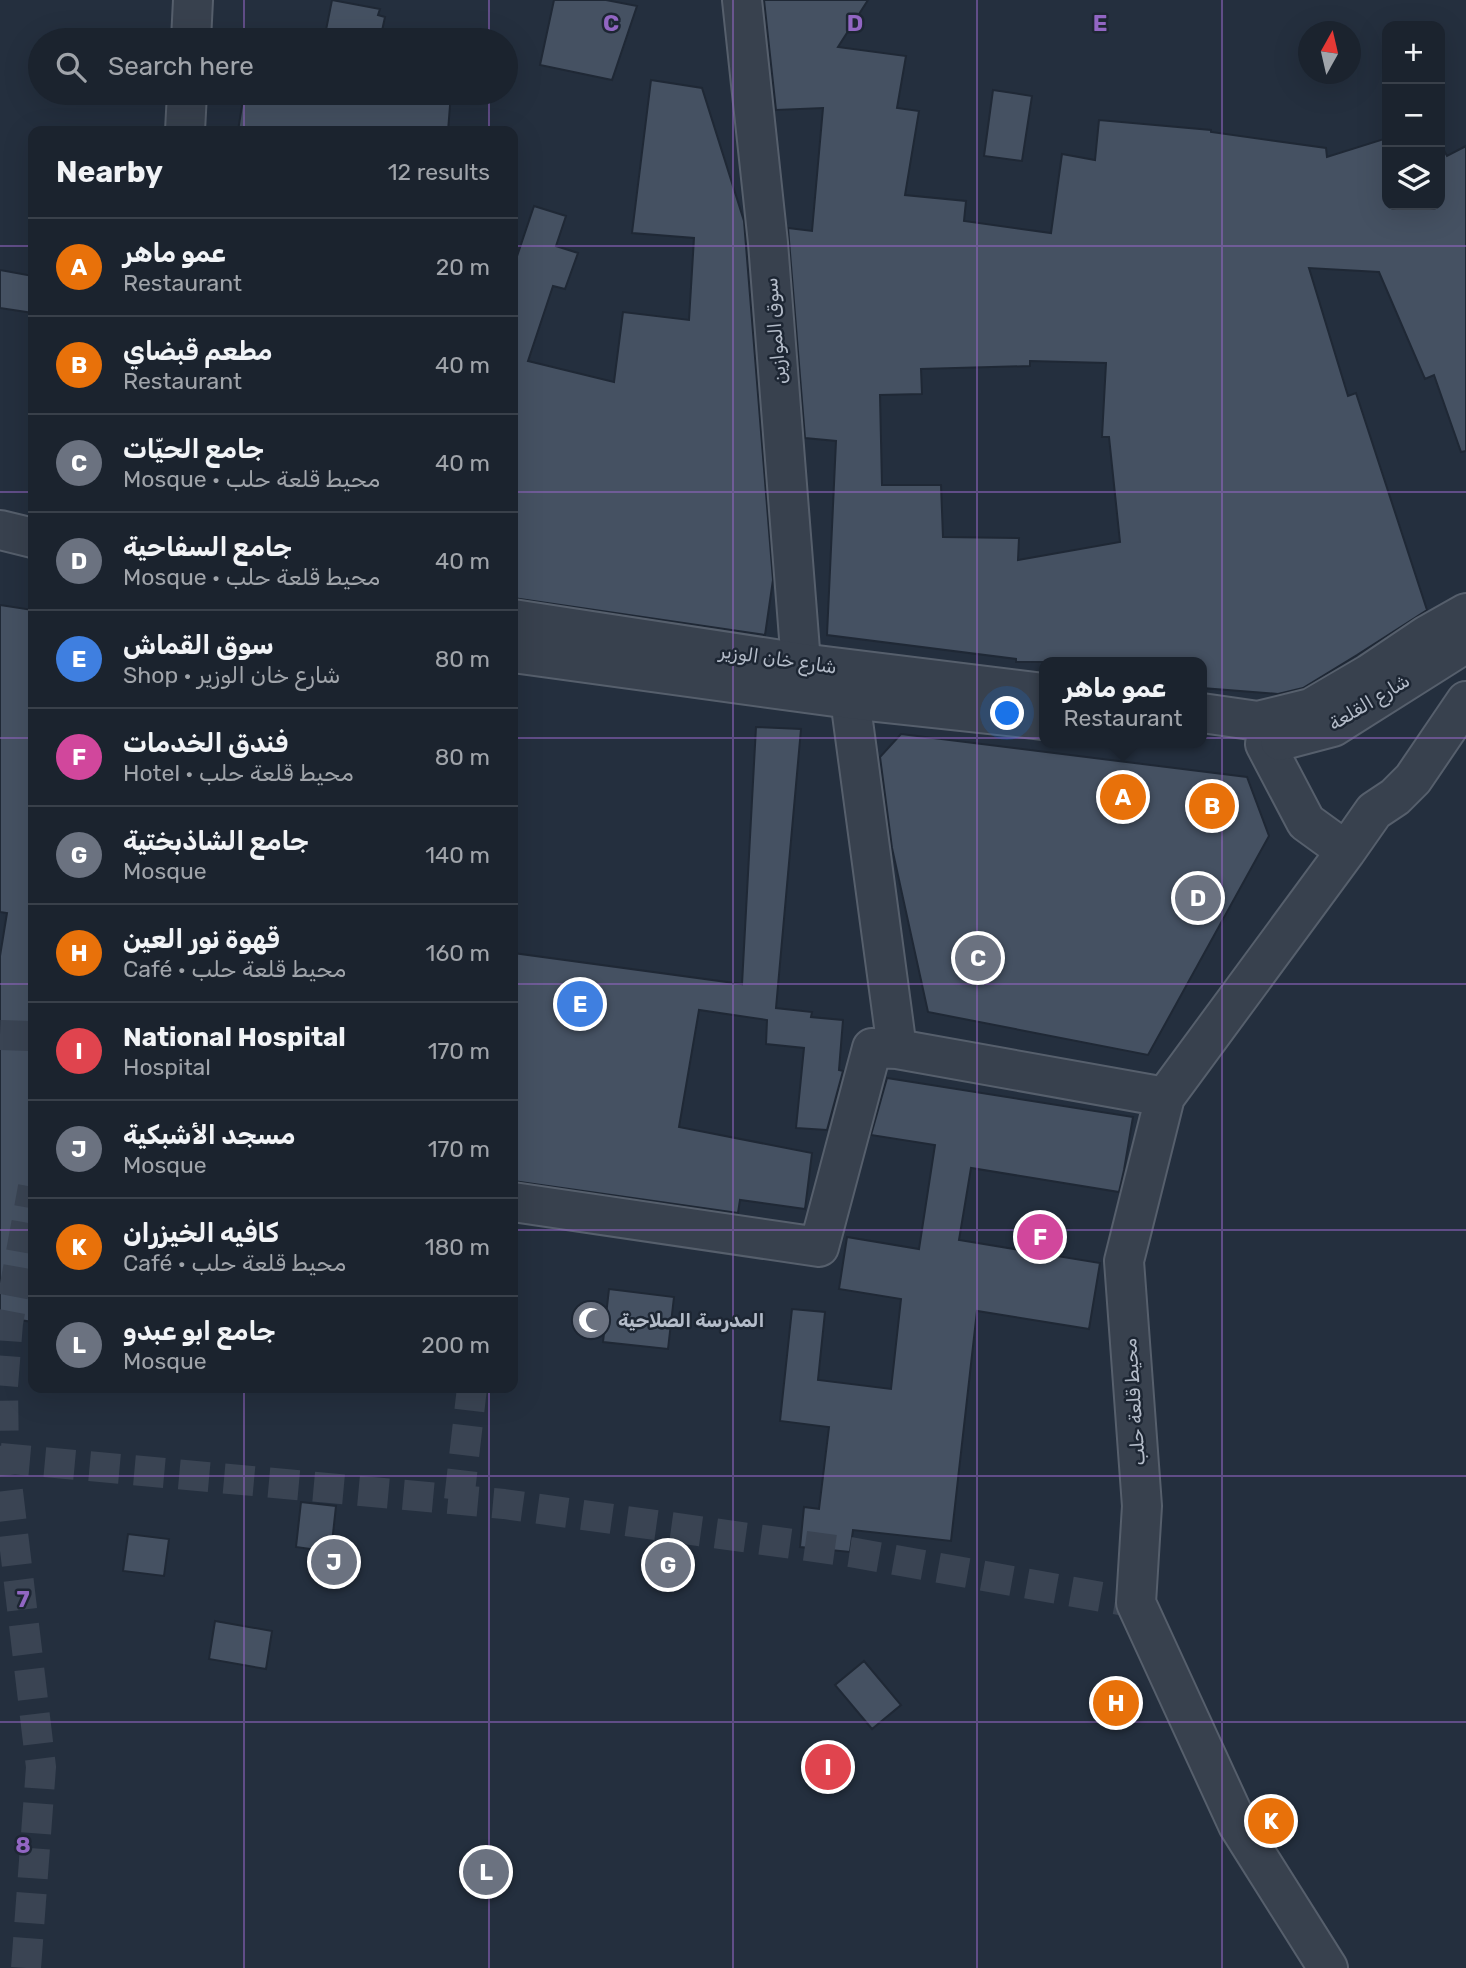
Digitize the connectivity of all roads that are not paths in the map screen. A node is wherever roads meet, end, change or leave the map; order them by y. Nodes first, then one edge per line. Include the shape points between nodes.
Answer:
1 (193, 0) edge
2 (742, 0) edge
3 (192, 28) edge
4 (186, 105) edge
5 (185, 126) edge
6 (0, 530) edge
7 (28, 537) edge
8 (1466, 613) edge
9 (518, 620) edge
10 (1466, 643) edge
11 (518, 654) edge
12 (801, 663) junction
13 (1039, 692) edge
14 (850, 699) junction
15 (1466, 701) edge
16 (1207, 715) edge
17 (1039, 719) edge
18 (1261, 733) junction
19 (1207, 737) edge
20 (1346, 851) junction
21 (897, 1049) junction
22 (1165, 1097) junction
23 (518, 1203) edge
24 (1328, 1968) edge

1 - 3 street
2 - 12 street, سوق الموازين via 768,243
4 - 5 street
6 - 7 street
8 - 18 street via 1311,708
9 - 12 street, شارع خان الوزير
10 - 18 street, شارع القلعة via 1333,727
11 - 14 street, شارع خان الوزير
12 - 13 street, شارع خان الوزير
14 - 17 street, شارع خان الوزير
14 - 21 street
15 - 20 street, محيط قلعة حلب via 1413,779 1374,811
16 - 18 street
18 - 19 street
18 - 20 street via 1306,822
20 - 22 street, محيط قلعة حلب
21 - 22 street
21 - 23 street via 872,1048 819,1247
22 - 24 street, محيط قلعة حلب via 1124,1261 1142,1506 1136,1603 1238,1825

